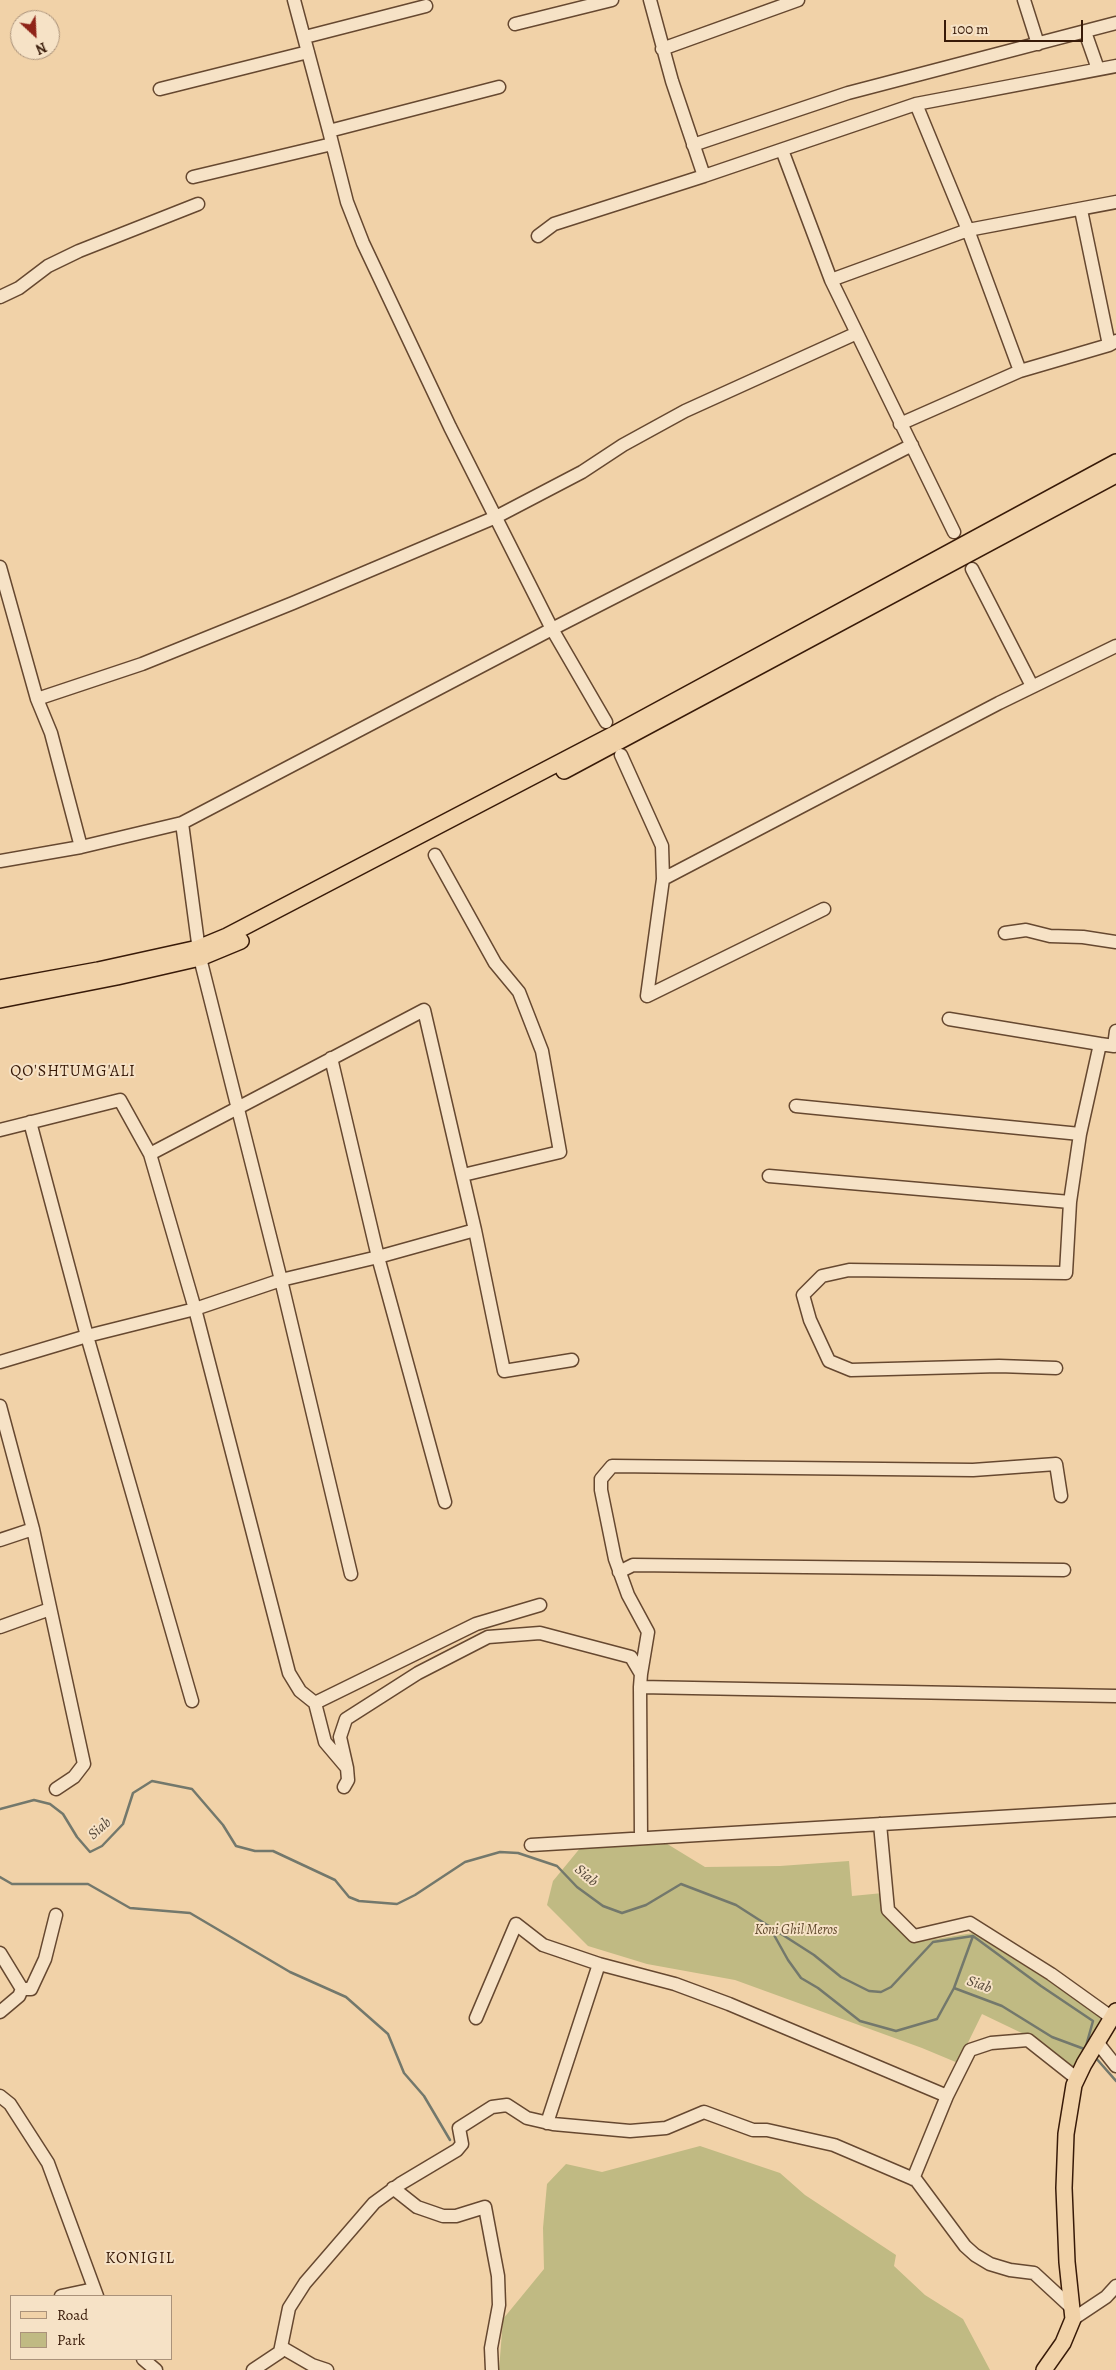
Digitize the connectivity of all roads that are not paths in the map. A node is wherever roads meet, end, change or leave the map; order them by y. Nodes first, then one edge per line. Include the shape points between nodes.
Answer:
1 (294, 0) edge
2 (612, 0) edge
3 (650, 0) edge
4 (798, 0) edge
5 (1024, 0) edge
6 (426, 6) dead end
7 (1116, 23) edge
8 (515, 24) dead end
9 (1085, 32) junction
10 (305, 37) junction
11 (1038, 44) junction
12 (662, 49) junction
13 (308, 52) junction
14 (1116, 66) edge
15 (1098, 69) junction
16 (499, 87) dead end
17 (160, 89) dead end
18 (916, 104) junction
19 (329, 131) junction
20 (332, 144) junction
21 (693, 145) junction
22 (782, 150) junction
23 (704, 176) junction
24 (193, 177) dead end
25 (1116, 202) edge
26 (198, 204) dead end
27 (1081, 210) junction
28 (968, 230) junction
29 (538, 236) dead end
30 (831, 280) junction
31 (0, 297) edge
32 (857, 333) junction
33 (1112, 343) edge
34 (1020, 371) junction
35 (900, 424) junction
36 (912, 445) junction
37 (1116, 462) edge
38 (1116, 475) edge
39 (496, 516) junction
40 (954, 532) dead end
41 (0, 567) edge
42 (972, 569) dead end
43 (0, 610) edge
44 (14, 612) junction
45 (552, 629) junction
46 (1116, 646) edge
47 (1032, 686) junction
48 (37, 699) junction
49 (606, 722) dead end
50 (621, 755) dead end
51 (182, 823) junction
52 (81, 847) junction
53 (435, 855) dead end
54 (0, 861) edge
55 (664, 879) junction
56 (824, 909) dead end
57 (1005, 932) dead end
58 (1116, 942) edge
59 (199, 953) junction
60 (0, 988) edge
61 (0, 1000) edge
62 (949, 1019) dead end
63 (1116, 1031) edge
64 (1100, 1044) junction
65 (1115, 1048) edge
66 (331, 1058) junction
67 (796, 1106) dead end
68 (236, 1108) junction
69 (30, 1122) junction
70 (0, 1130) edge
71 (1080, 1134) junction
72 (150, 1154) junction
73 (463, 1176) junction
74 (769, 1176) dead end
75 (1070, 1202) junction
76 (475, 1230) junction
77 (378, 1256) junction
78 (281, 1280) junction
79 (194, 1309) junction
80 (87, 1336) junction
81 (572, 1360) dead end
82 (0, 1362) edge
83 (1056, 1368) dead end
84 (0, 1406) edge
85 (4, 1440) edge
86 (1061, 1496) dead end
87 (445, 1502) dead end
88 (33, 1529) junction
89 (0, 1540) edge
90 (1064, 1570) dead end
91 (619, 1572) junction
92 (351, 1574) dead end
93 (540, 1605) dead end
94 (50, 1609) junction
95 (0, 1627) edge
96 (641, 1681) junction
97 (1116, 1696) edge
98 (192, 1701) dead end
99 (316, 1703) junction
100 (347, 1768) junction
101 (344, 1786) dead end
102 (56, 1789) dead end
103 (1116, 1810) edge
104 (880, 1824) junction
105 (641, 1838) junction
106 (531, 1845) dead end
107 (56, 1915) dead end
108 (0, 1953) edge
109 (599, 1964) junction
110 (22, 1989) junction
111 (0, 2012) edge
112 (1113, 2014) edge
113 (476, 2018) dead end
114 (1097, 2042) junction
115 (1116, 2066) edge
116 (1081, 2070) junction
117 (0, 2096) edge
118 (947, 2096) junction
119 (547, 2123) junction
120 (914, 2179) junction
121 (393, 2188) junction
122 (1116, 2286) edge
123 (95, 2292) edge
124 (70, 2295) edge
125 (1073, 2314) junction
126 (281, 2347) junction
127 (143, 2360) edge
128 (156, 2370) edge
129 (253, 2370) edge
130 (327, 2370) edge
131 (492, 2370) edge
132 (1044, 2370) edge

1 - 10 street
2 - 8 street
3 - 12 street
4 - 12 street
5 - 11 street
6 - 10 street
7 - 9 street
9 - 11 street
9 - 15 street
10 - 13 street
11 - 21 street via 848,93
12 - 21 street
13 - 17 street
13 - 19 street
14 - 15 street
15 - 18 street
16 - 19 street
18 - 22 street
18 - 28 street
19 - 20 street
20 - 24 street
20 - 39 street via 347,202 363,243
21 - 23 street
22 - 23 street
22 - 30 street
23 - 29 street via 554,224
25 - 27 street
26 - 31 street via 79,251 48,266 20,288
27 - 28 street
27 - 33 street
28 - 30 street
28 - 34 street
30 - 32 street
32 - 35 street
32 - 39 street via 685,411 582,472
33 - 34 street
34 - 35 street
35 - 36 street
36 - 40 street
36 - 45 street
37 - 59 main road via 614,734
38 - 59 main road via 613,746 231,946
39 - 45 street
39 - 48 street via 142,664
41 - 44 street
42 - 47 street
43 - 44 street
44 - 48 street
45 - 49 street
45 - 51 street
46 - 47 street
47 - 55 street
48 - 52 street via 51,733
50 - 55 street via 662,846
51 - 52 street
51 - 59 street
52 - 54 street
53 - 73 street via 495,963 519,992 542,1051 560,1152
55 - 56 street via 647,996
57 - 58 street via 1026,930 1050,936
59 - 60 main road
59 - 61 main road via 118,978
59 - 68 street
62 - 64 street
63 - 65 street
64 - 65 street
64 - 71 street
66 - 68 street
66 - 73 street via 424,1010
66 - 77 street
67 - 71 street
68 - 72 street
68 - 78 street
69 - 70 street
69 - 72 street via 120,1100
69 - 80 street
71 - 75 street
72 - 79 street
73 - 76 street
74 - 75 street
75 - 83 street via 1066,1273 849,1270 822,1276 802,1295 829,1361 851,1370 998,1366
76 - 77 street
76 - 81 street via 504,1371
77 - 78 street
77 - 87 street
78 - 79 street
78 - 92 street
79 - 80 street
79 - 99 street via 289,1673 300,1691
80 - 82 street
80 - 98 street
84 - 85 street
85 - 88 street
86 - 91 street via 1056,1464 964,1470 612,1466 601,1479 601,1490
88 - 89 street
88 - 94 street
90 - 91 street via 633,1565
91 - 96 street via 648,1632
93 - 99 street via 476,1624
94 - 95 street
94 - 102 street via 84,1764 74,1777
96 - 97 street
96 - 100 street via 631,1657 540,1633 488,1637 418,1673 346,1719 340,1737
96 - 105 street
99 - 100 street via 325,1742
100 - 101 street via 348,1780
103 - 104 street
104 - 105 street
104 - 112 street via 888,1910 914,1936 970,1923
105 - 106 street
107 - 110 street via 45,1959 32,1989
108 - 110 street
109 - 113 street via 544,1945 516,1924
109 - 118 street via 674,1984 729,2004
109 - 119 street
110 - 111 street via 19,1996
112 - 114 main road
114 - 115 street
114 - 116 main road
116 - 118 street via 1071,2074 1028,2040 991,2043 970,2050
116 - 125 main road via 1074,2085 1066,2134 1064,2188
117 - 123 street via 10,2104 48,2163
118 - 120 street
119 - 120 street via 630,2131 666,2128 704,2112 753,2130 767,2130 834,2145
119 - 121 street via 528,2118 507,2105 492,2108 459,2128 462,2144 457,2150
120 - 125 street via 975,2255 990,2264 1034,2273
121 - 126 street via 374,2203 305,2283 289,2308
121 - 131 street via 417,2207 443,2216 456,2216 485,2207 498,2276 499,2305 491,2348
122 - 125 street via 1106,2297
123 - 124 street
125 - 132 main road via 1063,2343
126 - 129 street via 280,2352
126 - 130 street via 312,2366
127 - 128 street

